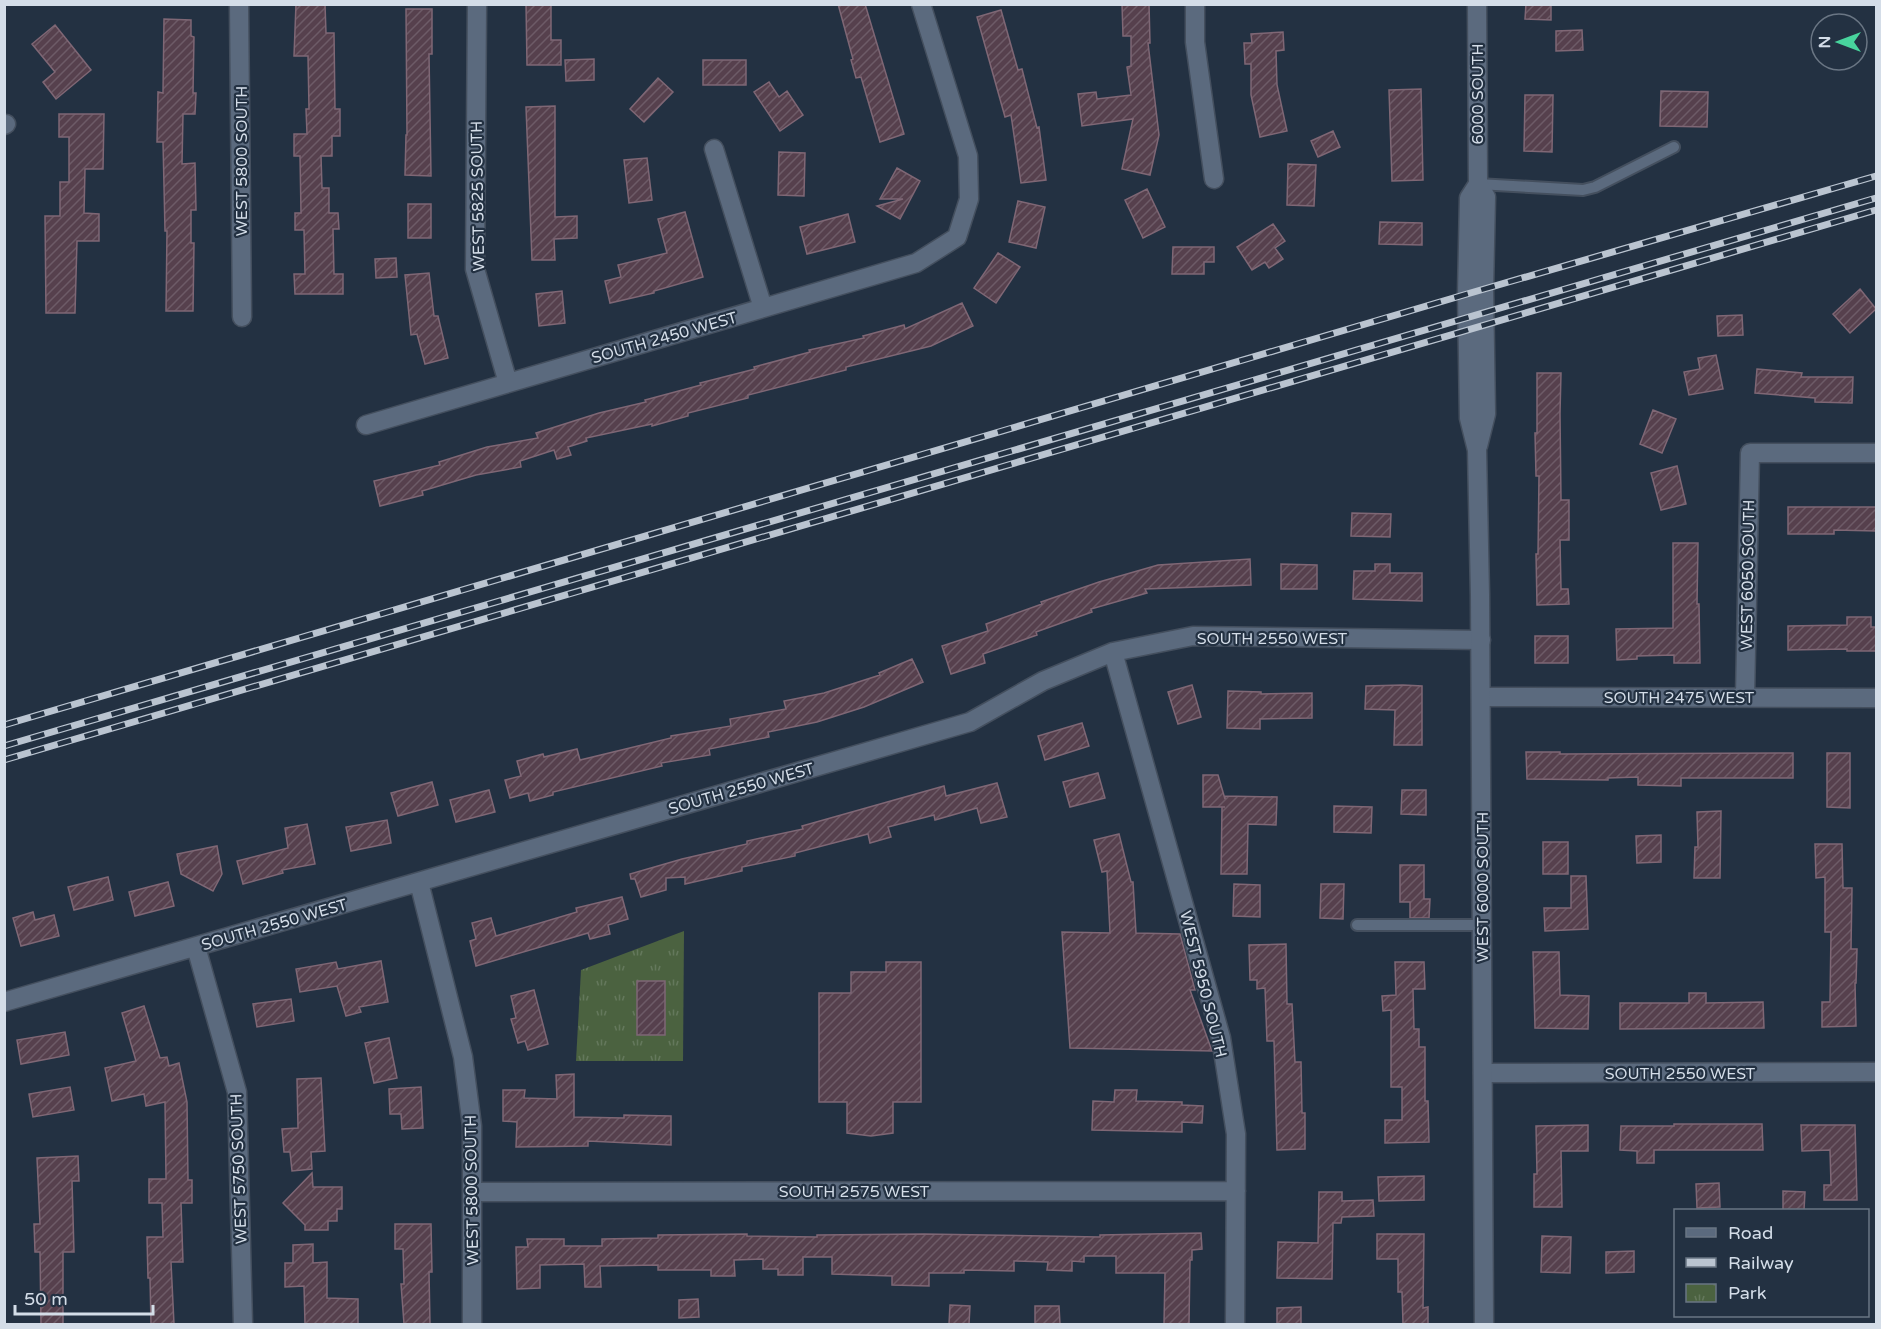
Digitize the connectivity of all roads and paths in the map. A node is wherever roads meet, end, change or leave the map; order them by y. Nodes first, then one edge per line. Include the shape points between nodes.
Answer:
1 (239, 4) edge
2 (477, 4) edge
3 (921, 4) edge
4 (1195, 4) edge
5 (1477, 4) edge
6 (1674, 147) dead end
7 (714, 149) dead end
8 (1214, 179) dead end
9 (1478, 184) junction
10 (762, 308) junction
11 (242, 317) dead end
12 (1477, 328) joint
13 (508, 383) junction
14 (366, 425) dead end
15 (1876, 453) edge
16 (1481, 640) junction
17 (1113, 652) junction
18 (1481, 697) junction
19 (1745, 697) junction
20 (1876, 698) edge
21 (419, 882) junction
22 (1357, 925) dead end
23 (1483, 926) junction
24 (196, 947) junction
25 (4, 1002) edge
26 (1876, 1072) edge
27 (1482, 1073) junction
28 (1236, 1191) junction
29 (472, 1192) junction
30 (243, 1324) edge
31 (472, 1324) edge
32 (1235, 1324) edge
33 (1484, 1324) edge

1 - 11 street, WEST 5800 SOUTH
2 - 13 street, WEST 5825 SOUTH via 475,269
3 - 10 street, SOUTH 2450 WEST via 968,156 969,199 957,237 916,263
4 - 8 street via 1195,42
5 - 9 street, 6000 SOUTH
6 - 9 lane via 1583,190
7 - 10 street
9 - 12 street, 6000 SOUTH via 1469,198
10 - 13 street, SOUTH 2450 WEST
12 - 16 street, WEST 6000 SOUTH via 1469,418 1477,450
13 - 14 street, SOUTH 2450 WEST
15 - 19 street, WEST 6050 SOUTH via 1750,453
16 - 17 street, SOUTH 2550 WEST via 1193,636
16 - 18 street, WEST 6000 SOUTH
17 - 21 street, SOUTH 2550 WEST via 1043,681 970,722
17 - 28 street, WEST 5950 SOUTH via 1221,1038 1236,1134
18 - 19 street, SOUTH 2475 WEST
18 - 23 street, WEST 6000 SOUTH
19 - 20 street, SOUTH 2475 WEST
21 - 24 street, SOUTH 2550 WEST
21 - 29 street, WEST 5800 SOUTH via 463,1057 471,1126
22 - 23 lane
23 - 27 street, WEST 6000 SOUTH
24 - 25 street, SOUTH 2550 WEST
24 - 30 street, WEST 5750 SOUTH via 237,1092
26 - 27 street, SOUTH 2550 WEST
27 - 33 street, WEST 6000 SOUTH
28 - 29 street, SOUTH 2575 WEST
28 - 32 street, WEST 5950 SOUTH
29 - 31 street, WEST 5800 SOUTH

